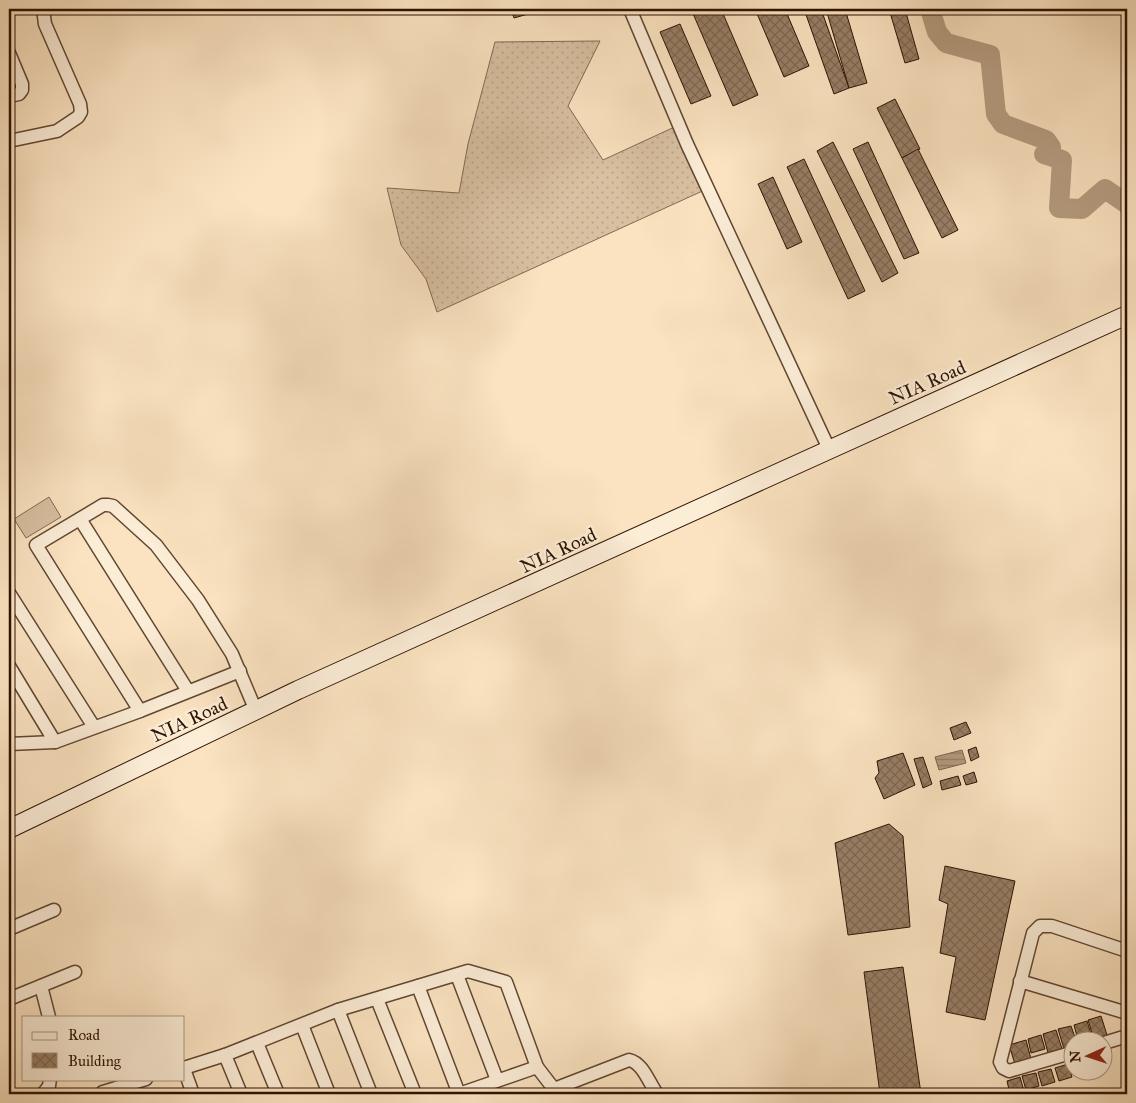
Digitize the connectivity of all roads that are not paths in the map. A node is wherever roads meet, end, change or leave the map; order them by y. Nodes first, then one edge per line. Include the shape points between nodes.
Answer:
1 (43, 9) edge
2 (630, 9) edge
3 (9, 53) edge
4 (9, 96) edge
5 (9, 141) edge
6 (1127, 315) edge
7 (830, 449) junction
8 (80, 519) junction
9 (9, 593) edge
10 (9, 666) edge
11 (240, 671) junction
12 (188, 691) junction
13 (140, 711) junction
14 (256, 711) junction
15 (94, 727) junction
16 (55, 742) junction
17 (9, 743) edge
18 (9, 829) edge
19 (54, 910) dead end
20 (9, 929) edge
21 (1127, 951) edge
22 (75, 972) dead end
23 (457, 975) junction
24 (1020, 981) junction
25 (41, 986) junction
26 (418, 986) junction
27 (9, 999) edge
28 (378, 999) junction
29 (338, 1010) junction
30 (1127, 1013) edge
31 (49, 1016) edge
32 (302, 1025) junction
33 (1127, 1036) edge
34 (1114, 1040) edge
35 (257, 1043) junction
36 (225, 1055) junction
37 (1064, 1055) edge
38 (537, 1067) junction
39 (185, 1068) edge
40 (185, 1071) edge
41 (50, 1080) edge
42 (143, 1080) edge
43 (497, 1080) junction
44 (556, 1092) edge
45 (43, 1094) edge
46 (104, 1094) edge
47 (193, 1094) edge
48 (241, 1094) edge
49 (278, 1094) edge
50 (329, 1094) edge
51 (371, 1094) edge
52 (415, 1094) edge
53 (459, 1094) edge
54 (654, 1094) edge

1 - 5 street via 45,24 81,112 57,131
2 - 7 street via 687,144
3 - 4 street via 22,90
6 - 7 street, NIA Road
7 - 14 street, NIA Road
8 - 11 street via 103,505 112,506 156,545 198,600
8 - 12 street
8 - 13 street via 36,545
9 - 15 street
10 - 16 street
11 - 12 street
11 - 14 street
12 - 13 street
13 - 15 street
14 - 18 street, NIA Road
15 - 16 street
16 - 17 street
19 - 20 street
21 - 24 street via 1052,926 1040,926 1033,933
22 - 25 street
23 - 26 street
23 - 38 street via 468,971 506,982
23 - 43 street
24 - 30 street
24 - 37 street via 1001,1054 1003,1068 1016,1070
25 - 27 street
25 - 31 street
26 - 28 street
26 - 53 street
28 - 29 street
28 - 52 street
29 - 32 street
29 - 51 street
32 - 35 street
32 - 50 street
33 - 34 street
35 - 36 street
35 - 49 street
36 - 39 street
36 - 48 street
38 - 43 street
38 - 44 street
40 - 47 street
41 - 45 street
42 - 46 street
43 - 53 street
44 - 54 street via 629,1060 640,1067

